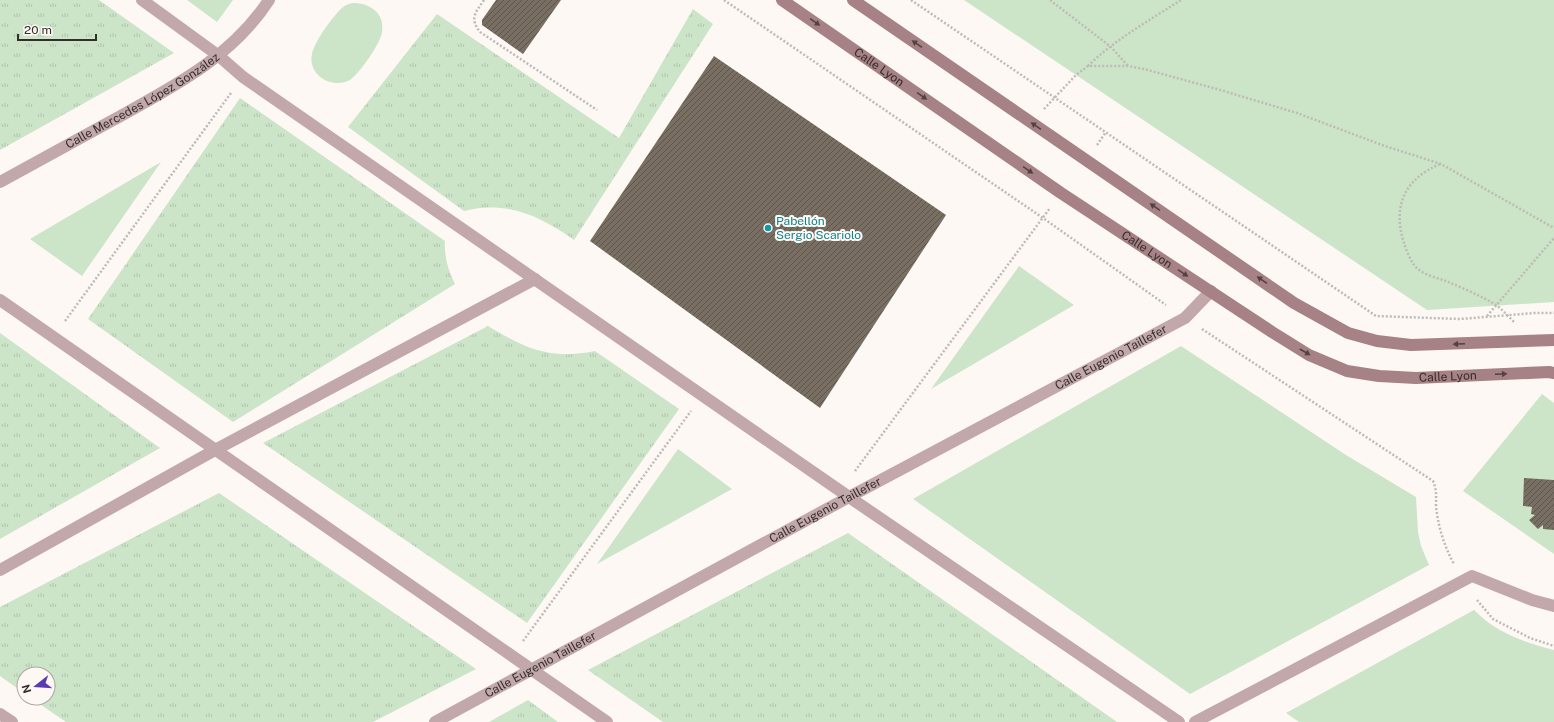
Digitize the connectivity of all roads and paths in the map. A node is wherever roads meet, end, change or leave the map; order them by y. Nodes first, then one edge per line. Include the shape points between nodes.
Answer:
1 (142, 0) edge
2 (269, 0) edge
3 (484, 0) edge
4 (782, 0) edge
5 (853, 0) edge
6 (911, 0) edge
7 (1050, 0) edge
8 (1181, 0) edge
9 (1111, 47) junction
10 (219, 56) junction
11 (1088, 66) junction
12 (1128, 66) junction
13 (243, 77) junction
14 (1054, 97) junction
15 (597, 110) dead end
16 (1032, 123) junction
17 (1106, 132) junction
18 (1086, 160) junction
19 (1441, 164) junction
20 (0, 182) edge
21 (1061, 193) junction
22 (1554, 228) edge
23 (1554, 238) edge
24 (535, 278) junction
25 (1210, 292) junction
26 (0, 300) edge
27 (1496, 305) junction
28 (1554, 313) edge
29 (1507, 315) junction
30 (1487, 317) junction
31 (52, 338) junction
32 (1554, 340) edge
33 (1534, 341) junction
34 (1554, 373) edge
35 (703, 395) junction
36 (215, 450) junction
37 (845, 494) junction
38 (0, 570) edge
39 (1554, 606) edge
40 (512, 656) junction
41 (531, 670) junction
42 (0, 714) edge
43 (12, 722) edge
44 (435, 722) edge
45 (607, 722) edge
46 (1179, 722) edge
47 (1195, 722) edge

1 - 10 street
2 - 10 street, Calle Mercedes López González via 258,17
3 - 15 path via 474,19 474,24 480,32
4 -> 21 street, Calle Lyon
16 -> 5 street
6 - 14 path
7 - 9 path
8 - 9 path
9 - 11 path
9 - 12 path
10 - 13 street
10 - 20 street, Calle Mercedes López González via 176,86
11 - 12 path
11 - 14 path
12 - 19 path via 1297,113
13 - 24 street
13 - 31 path
14 - 16 path
14 - 17 path
18 -> 16 street
17 - 18 path
17 - 30 path via 1376,316 1460,319
33 -> 18 street via 1411,345 1377,341 1348,333 1294,302
19 - 22 path
19 - 27 path via 1426,170 1413,181 1404,195 1399,211 1400,232 1406,251 1417,269
21 -> 25 street, Calle Lyon
21 - 37 path
23 - 27 path
24 - 35 street
24 - 36 street
25 -> 34 street, Calle Lyon via 1309,355 1347,372 1416,378
25 - 37 street, Calle Eugenio Taillefer via 1184,318
26 - 31 street
27 - 29 path
27 - 30 path
28 - 29 path
29 - 30 path
29 - 33 path
31 - 36 street
32 - 33 street
35 - 37 street
35 - 40 path
36 - 38 street
36 - 40 street
37 - 41 street, Calle Eugenio Taillefer
37 - 46 street
39 - 47 street via 1472,576
40 - 41 street
41 - 44 street, Calle Eugenio Taillefer
41 - 45 street
42 - 43 street

